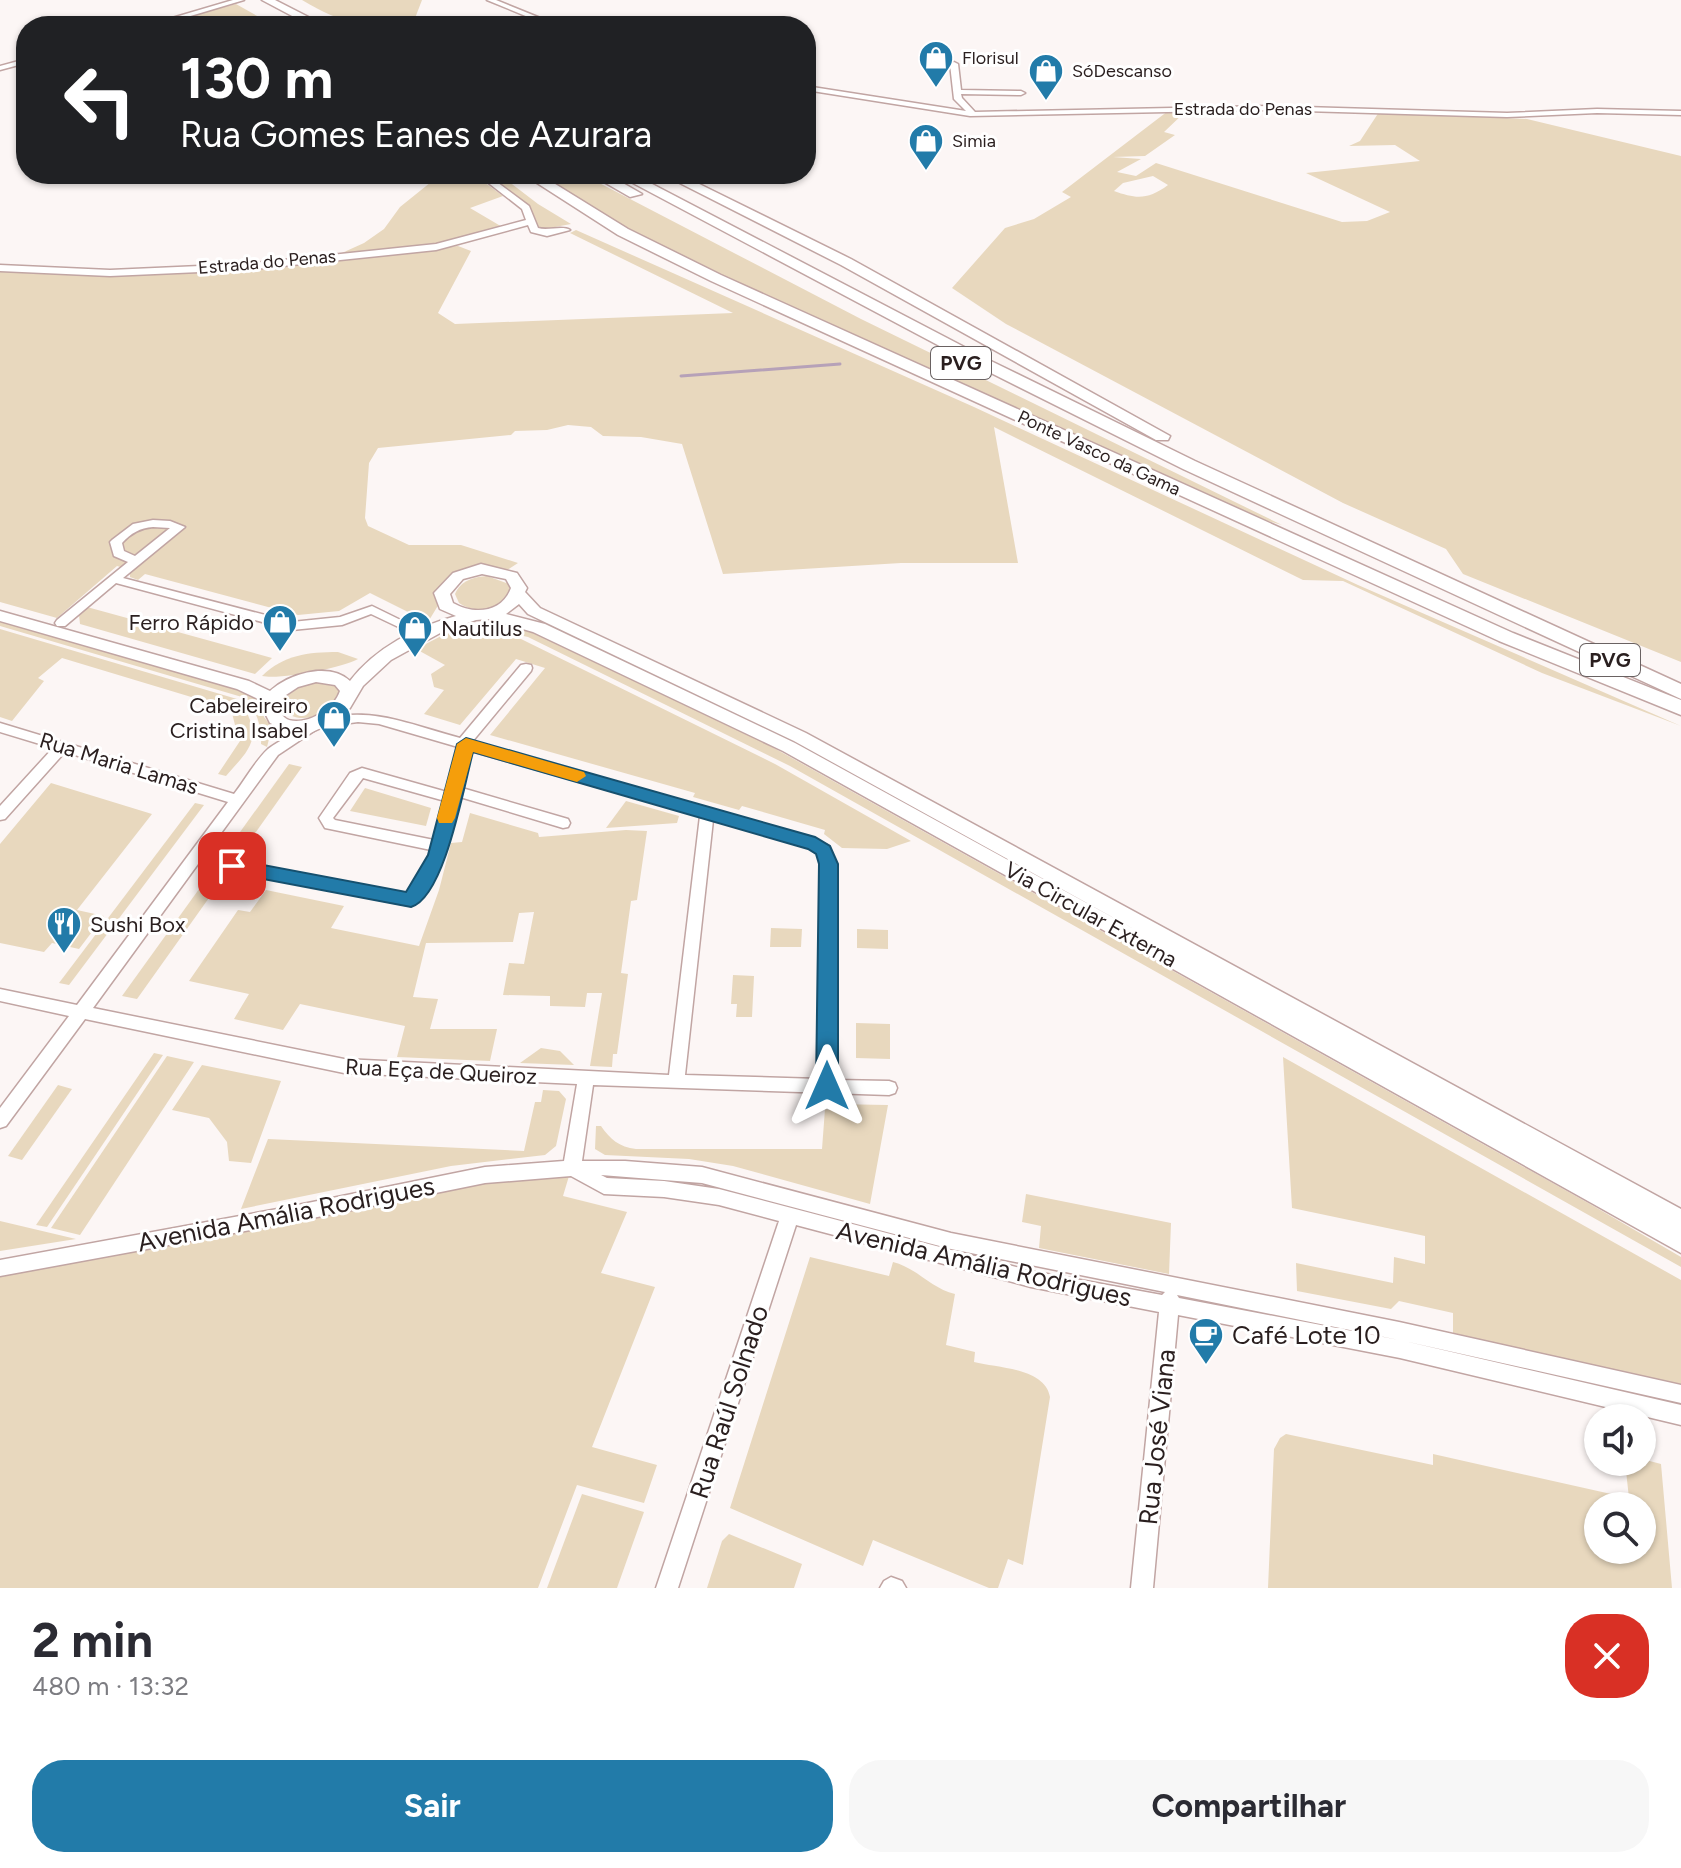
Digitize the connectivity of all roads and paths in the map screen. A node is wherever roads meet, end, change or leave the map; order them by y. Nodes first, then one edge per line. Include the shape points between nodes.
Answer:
1 (244, 0) edge
2 (267, 0) edge
3 (490, 0) edge
4 (184, 16) edge
5 (274, 16) edge
6 (299, 16) edge
7 (531, 16) edge
8 (954, 64) dead end
9 (816, 90) edge
10 (958, 92) junction
11 (1021, 93) dead end
12 (1681, 113) edge
13 (973, 114) junction
14 (495, 184) edge
15 (546, 184) edge
16 (617, 184) edge
17 (642, 184) edge
18 (689, 184) edge
19 (531, 221) junction
20 (566, 230) dead end
21 (0, 268) edge
22 (1333, 534) junction
23 (134, 560) junction
24 (114, 579) junction
25 (518, 594) junction
26 (442, 599) junction
27 (0, 605) edge
28 (483, 615) junction
29 (0, 616) edge
30 (61, 623) junction
31 (1539, 627) junction
32 (415, 630) junction
33 (526, 668) dead end
34 (320, 677) junction
35 (1681, 678) edge
36 (299, 680) junction
37 (1681, 692) edge
38 (348, 698) junction
39 (1681, 710) edge
40 (273, 716) junction
41 (379, 720) junction
42 (318, 724) junction
43 (0, 727) edge
44 (464, 744) junction
45 (62, 746) junction
46 (273, 752) junction
47 (452, 794) junction
48 (238, 800) junction
49 (707, 813) junction
50 (0, 815) edge
51 (563, 823) dead end
52 (439, 846) junction
53 (195, 858) junction
54 (0, 995) edge
55 (80, 1012) junction
56 (586, 1079) junction
57 (676, 1082) junction
58 (827, 1086) junction
59 (889, 1088) dead end
60 (0, 1121) edge
61 (572, 1168) junction
62 (790, 1216) junction
63 (1681, 1221) edge
64 (1681, 1243) edge
65 (0, 1268) edge
66 (1170, 1297) junction
67 (1400, 1340) junction
68 (1681, 1394) edge
69 (1681, 1415) edge
70 (667, 1588) edge
71 (1142, 1588) edge

1 - 4 street
1 - 5 highway
2 - 6 highway
3 - 7 street
8 - 10 street
9 - 13 street, Estrada do Penas
10 - 11 street
10 - 13 street
12 - 13 street, Estrada do Penas via 1507,115 1250,108
14 - 19 street via 521,203
15 - 39 highway, Ponte Vasco da Gama / PVG via 623,232 716,278 1577,668
16 - 22 highway, Ponte Vasco da Gama / PVG via 1120,442
17 - 22 highway, Ponte Vasco da Gama / PVG via 987,365
18 - 22 highway, Ponte Vasco da Gama / PVG via 858,269
19 - 20 street via 536,232
19 - 21 street, Estrada do Penas via 436,247 245,267 110,273
22 - 31 highway, Ponte Vasco da Gama / PVG
23 - 23 street via 157,544 179,527 151,523 122,535 116,542 118,553
23 - 24 street
24 - 30 street
24 - 32 street via 292,626 342,621 372,610
25 - 26 main road, Via Circular Externa via 512,576 481,569 450,581
25 - 28 main road via 507,607
25 - 63 main road, Via Circular Externa via 534,611 800,737
26 - 28 main road, Via Circular Externa via 454,612
26 - 32 main road via 433,617
27 - 30 main road
28 - 38 main road via 436,626 366,670
28 - 64 main road, Via Circular Externa via 539,628 789,747
29 - 40 main road via 243,685 265,696
30 - 36 main road via 256,679
31 - 35 highway
31 - 37 highway, Ponte Vasco da Gama / PVG
32 - 34 main road via 354,669
33 - 44 street
34 - 36 main road
34 - 38 main road via 338,681
36 - 40 main road via 273,698
38 - 41 street
38 - 42 main road via 342,711
40 - 42 main road via 292,726
40 - 46 street via 279,732
41 - 42 street
41 - 44 street
42 - 46 street
43 - 45 street, Rua Maria Lamas
44 - 47 street
44 - 49 street
45 - 48 street, Rua Maria Lamas
45 - 50 street
46 - 48 street
47 - 51 street
47 - 52 street
47 - 52 street via 362,773 326,818 330,824
48 - 53 street
49 - 57 street
49 - 58 street via 824,850 829,864
52 - 53 street via 433,868 411,900
53 - 55 street
54 - 55 street, Rua Eça de Queiroz
55 - 56 street, Rua Eça de Queiroz via 344,1066
55 - 60 street
56 - 57 street, Rua Eça de Queiroz
56 - 61 street
57 - 58 street, Rua Eça de Queiroz
58 - 59 street, Rua Eça de Queiroz
61 - 62 street, Avenida Amália Rodrigues via 604,1186 719,1197
61 - 65 street, Avenida Amália Rodrigues via 485,1175
61 - 66 street, Avenida Amália Rodrigues via 702,1175
62 - 66 street, Avenida Amália Rodrigues via 1031,1279
62 - 70 street, Rua Raúl Solnado
66 - 67 street, Avenida Amália Rodrigues
66 - 71 street, Rua José Viana
67 - 68 street, Avenida Amália Rodrigues
67 - 69 street, Avenida Amália Rodrigues

